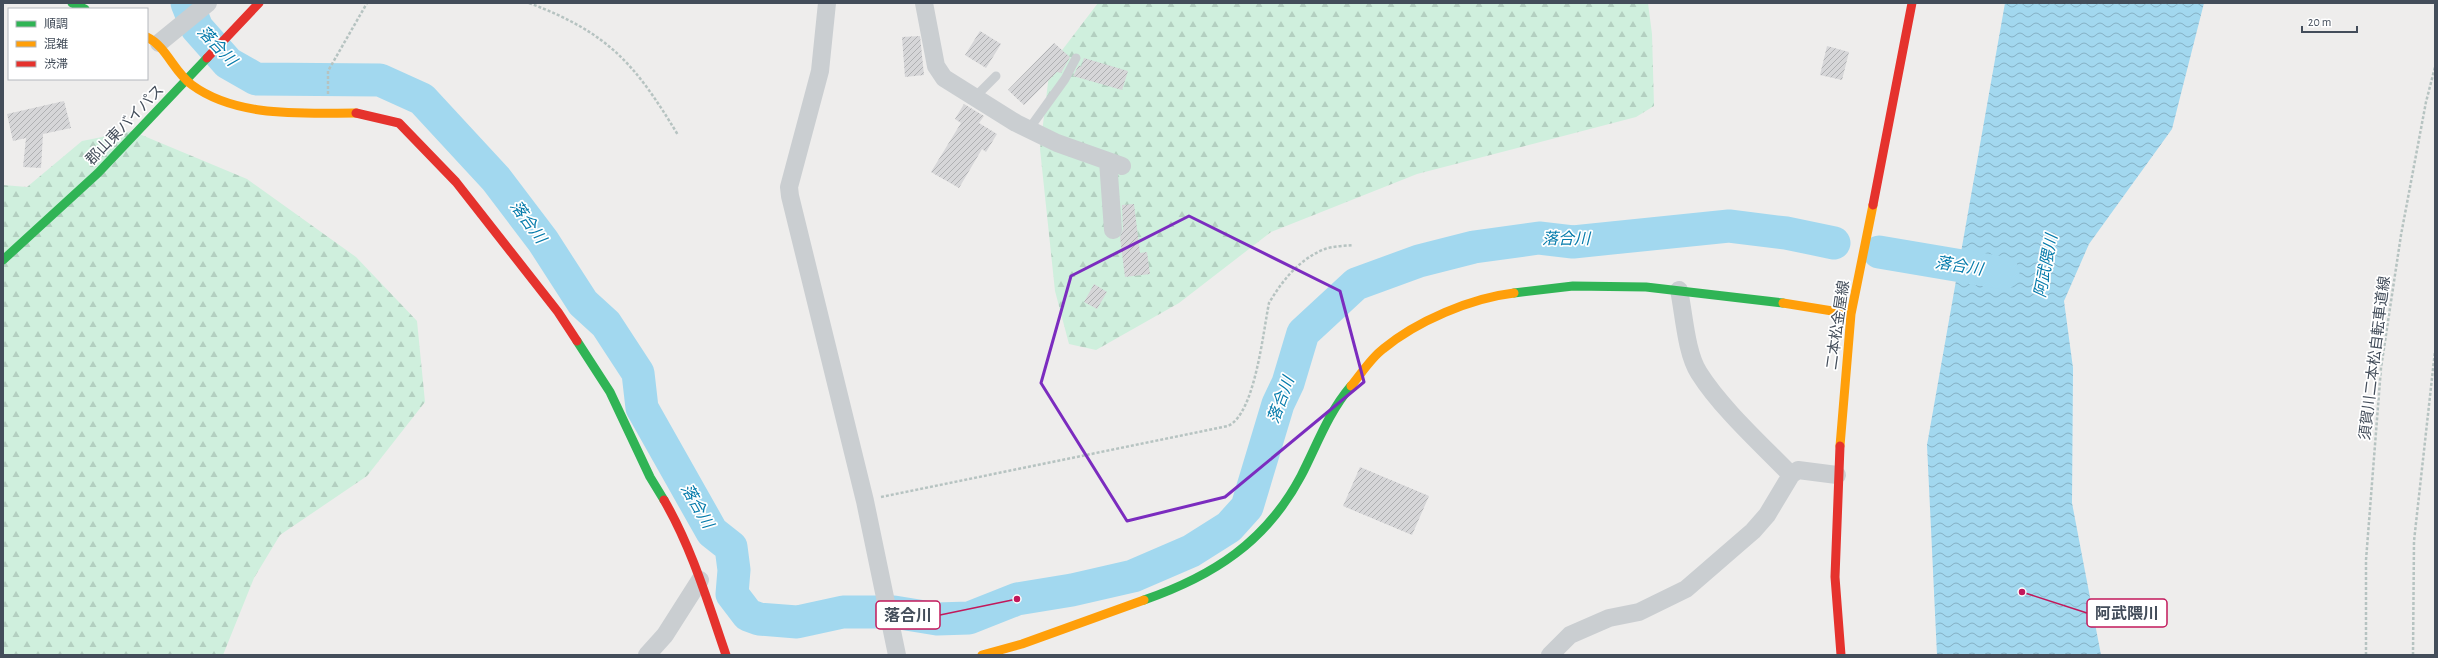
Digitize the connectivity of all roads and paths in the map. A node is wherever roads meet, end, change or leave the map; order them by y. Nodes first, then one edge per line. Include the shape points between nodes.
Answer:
1 (72, 3) edge
2 (208, 3) edge
3 (259, 3) edge
4 (368, 3) edge
5 (529, 3) edge
6 (827, 3) edge
7 (924, 3) edge
8 (1912, 3) edge
9 (84, 8) edge
10 (153, 40) edge
11 (1076, 58) dead end
12 (2435, 67) edge
13 (996, 76) dead end
14 (329, 89) dead end
15 (974, 98) junction
16 (1029, 130) junction
17 (678, 135) dead end
18 (1113, 230) dead end
19 (1353, 245) dead end
20 (3, 260) edge
21 (1680, 290) junction
22 (1851, 314) junction
23 (2435, 351) edge
24 (1791, 475) junction
25 (1837, 475) junction
26 (865, 501) junction
27 (700, 580) junction
28 (647, 655) edge
29 (726, 655) edge
30 (897, 655) edge
31 (982, 655) edge
32 (1550, 655) edge
33 (1841, 655) edge
34 (2366, 655) edge
35 (2413, 655) edge

1 - 9 main road
2 - 10 street via 179,28
3 - 20 main road, 郡山東バイパス via 98,173
4 - 14 path via 328,71
5 - 17 path via 582,27 610,46 628,62 652,91
6 - 26 street via 820,71 789,187
7 - 15 street via 936,66 944,78
8 - 22 main road, 二本松金屋線
10 - 27 main road via 173,66 210,97 285,113 359,113 385,118 399,124 456,182 558,312 610,392 650,476 675,519
11 - 16 lane via 1065,79
12 - 34 path, 須賀川二本松自転車道線 via 2426,102 2402,235 2382,368 2366,560
13 - 15 lane
15 - 16 street
16 - 18 street via 1115,164
19 - 26 path via 1325,250 1291,270 1278,289 1269,303 1247,406 1236,423
21 - 22 main road
21 - 24 street via 1692,358 1698,373 1727,408
21 - 31 main road via 1583,287 1517,290 1485,297 1427,319 1400,335 1356,377 1336,406 1295,488 1250,544 1219,567 1190,583 1022,644
22 - 25 main road, 二本松金屋線
23 - 35 path via 2414,542
24 - 25 street via 1798,470 1807,470
24 - 32 street via 1767,515 1753,531 1686,589 1639,612 1609,618 1570,635
25 - 33 main road, 二本松金屋線 via 1835,577
26 - 30 street
27 - 28 street via 665,635
27 - 29 main road

